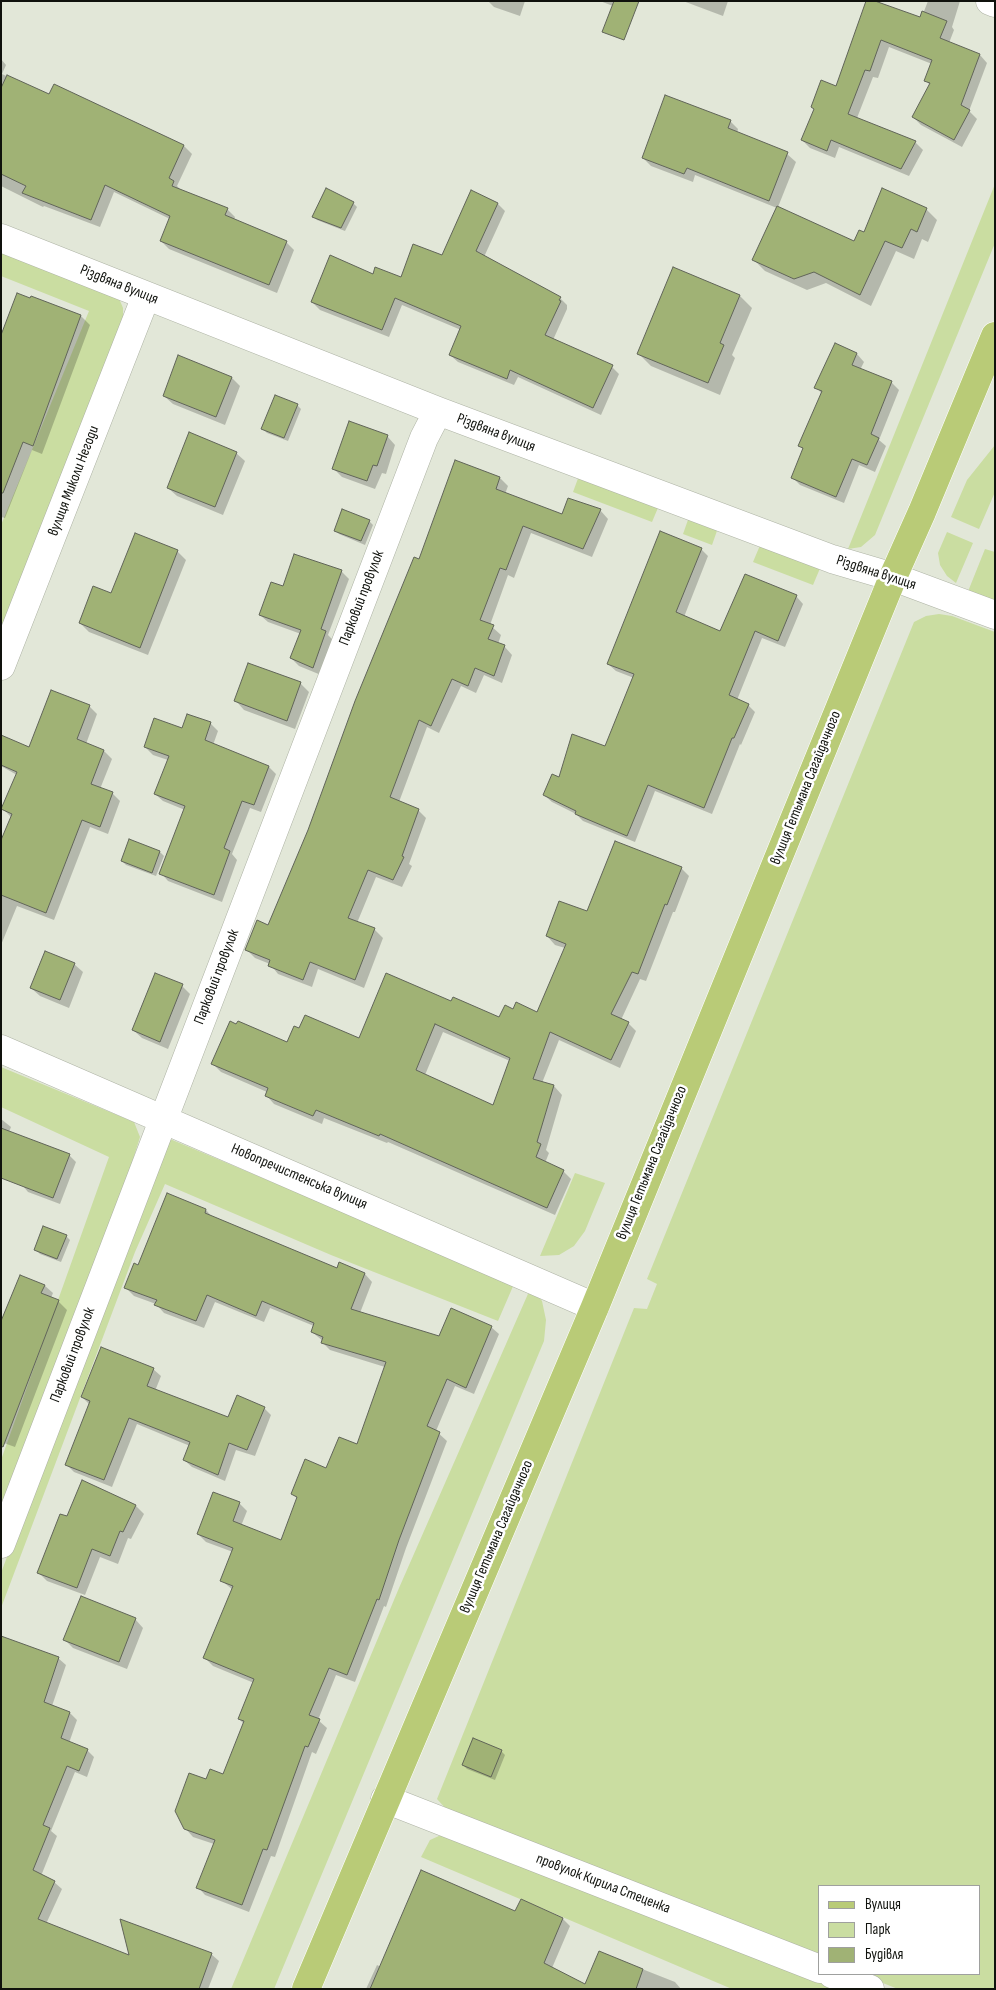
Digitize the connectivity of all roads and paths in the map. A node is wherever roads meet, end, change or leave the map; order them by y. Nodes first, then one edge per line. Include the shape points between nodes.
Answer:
1 (990, 1) edge
2 (995, 3) edge
3 (1, 238) edge
4 (146, 296) junction
5 (995, 336) edge
6 (438, 411) junction
7 (893, 577) junction
8 (995, 615) edge
9 (1, 666) edge
10 (1, 1049) edge
11 (163, 1118) junction
12 (595, 1306) junction
13 (1, 1544) edge
14 (385, 1799) junction
15 (818, 1968) edge
16 (835, 1975) edge
17 (306, 1989) edge
18 (870, 1989) edge

1 - 2 street
3 - 4 street, Різдвяна вулиця
4 - 6 street, Різдвяна вулиця
4 - 9 street, вулиця Миколи Негоди
5 - 7 main road, вулиця Гетьмана Сагайдачного
6 - 7 street, Різдвяна вулиця via 832,559
6 - 11 street, Парковий провулок via 424,438
7 - 8 street, Різдвяна вулиця
7 - 12 main road, вулиця Гетьмана Сагайдачного
10 - 11 street, Новопречистенська вулиця
11 - 12 street, Новопречистенська вулиця
11 - 13 street, Парковий провулок
12 - 14 main road, вулиця Гетьмана Сагайдачного
14 - 15 street, провулок Кирила Стеценка
14 - 17 main road, вулиця Гетьмана Сагайдачного
16 - 18 street

